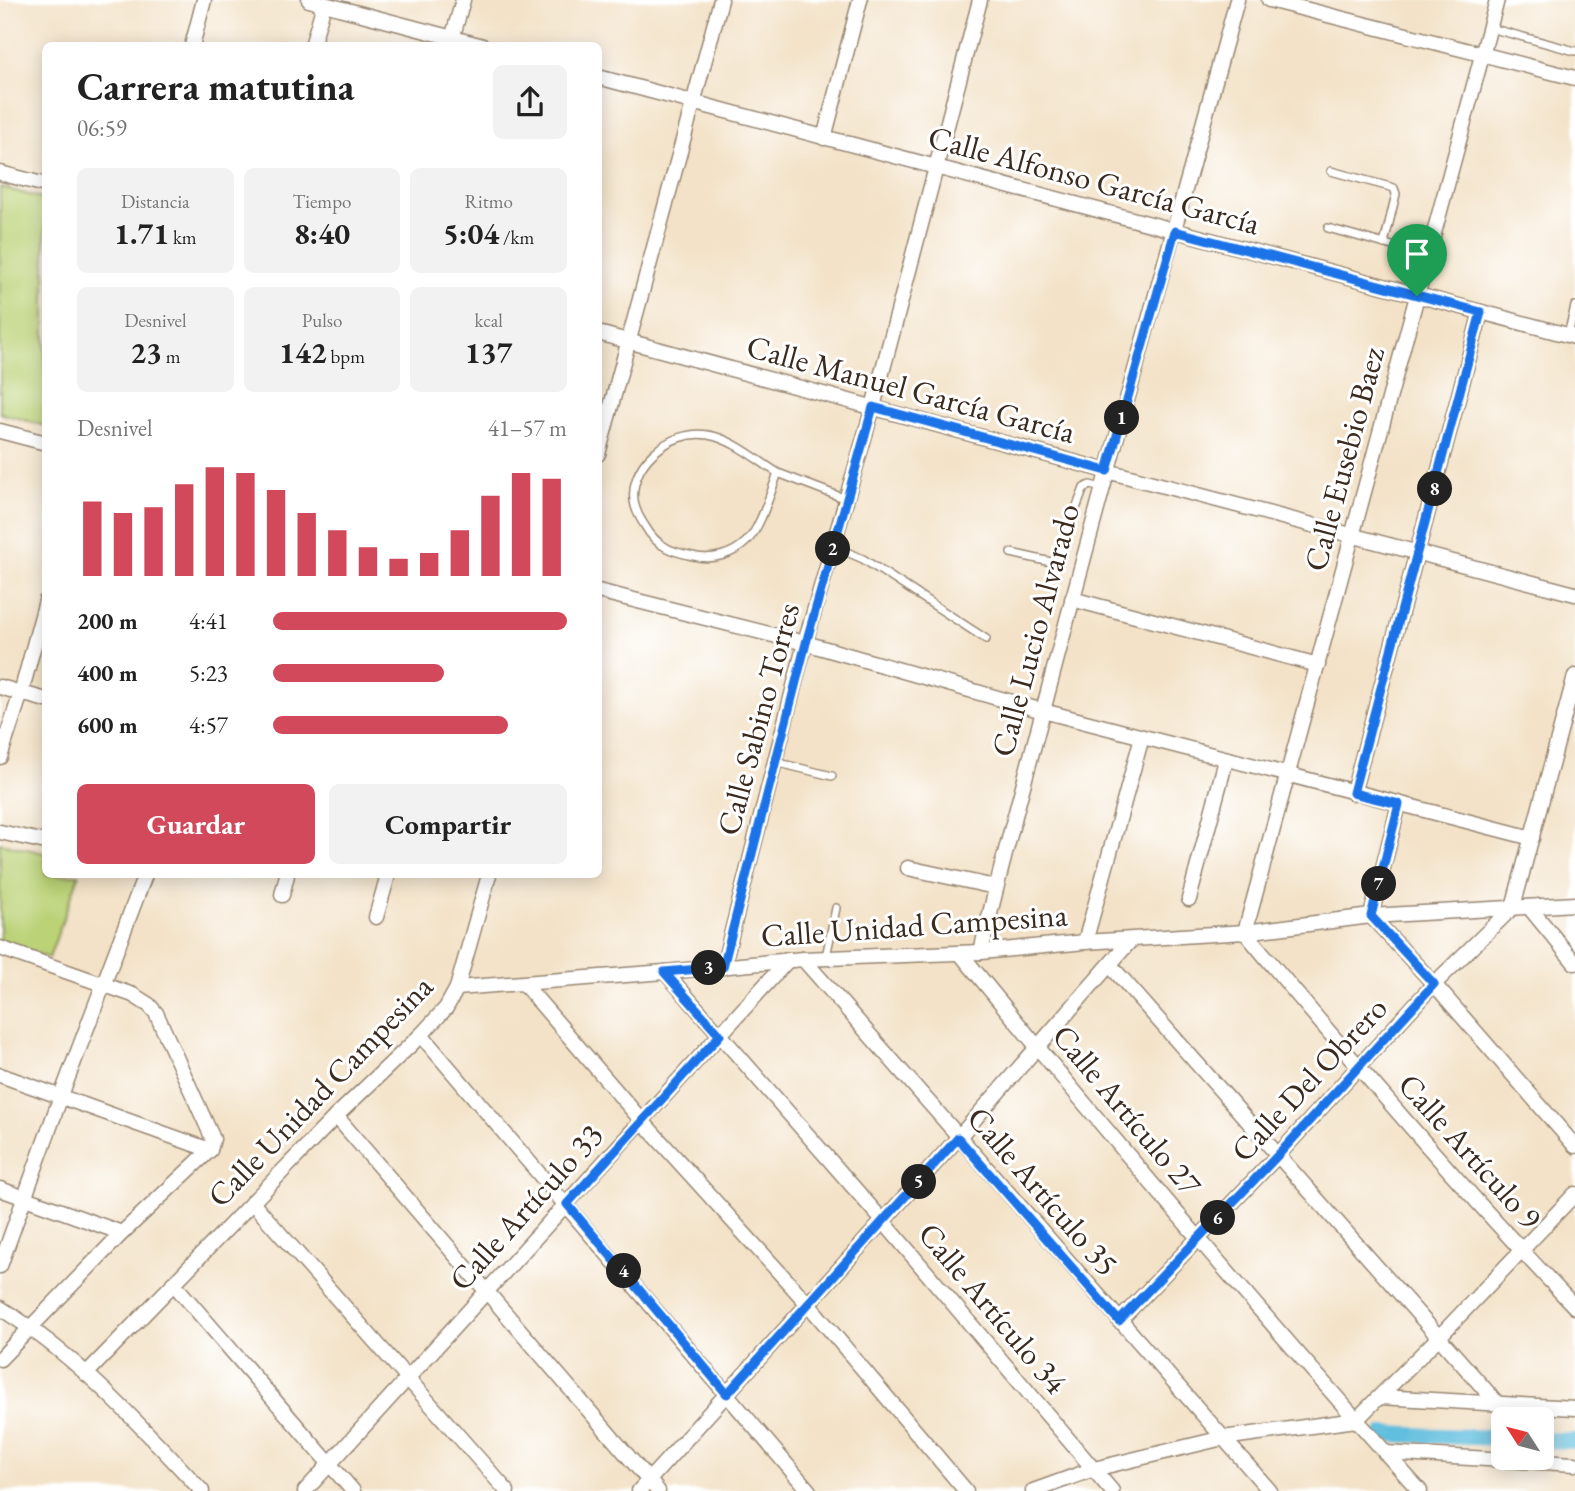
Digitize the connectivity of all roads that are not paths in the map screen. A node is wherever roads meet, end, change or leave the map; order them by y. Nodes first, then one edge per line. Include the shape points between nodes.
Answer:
1 (204, 0) edge
2 (309, 0) edge
3 (464, 0) edge
4 (720, 0) edge
5 (860, 0) edge
6 (980, 0) edge
7 (1237, 0) edge
8 (1269, 0) edge
9 (1497, 0) edge
10 (324, 4) junction
11 (1490, 28) junction
12 (451, 41) edge
13 (193, 42) edge
14 (314, 42) edge
15 (1575, 51) edge
16 (1482, 55) junction
17 (602, 78) edge
18 (1575, 78) edge
19 (692, 103) junction
20 (824, 138) junction
21 (937, 166) junction
22 (1331, 171) dead end
23 (0, 173) edge
24 (42, 184) edge
25 (1328, 228) dead end
26 (1175, 231) junction
27 (1384, 244) junction
28 (1428, 256) junction
29 (1417, 296) junction
30 (1575, 306) edge
31 (1481, 312) junction
32 (602, 334) edge
33 (1571, 336) edge
34 (630, 341) junction
35 (873, 407) junction
36 (0, 431) edge
37 (602, 440) edge
38 (42, 442) edge
39 (1107, 471) junction
40 (778, 473) junction
41 (1102, 488) junction
42 (847, 499) junction
43 (1352, 535) junction
44 (833, 546) junction
45 (1418, 552) junction
46 (1011, 553) dead end
47 (602, 592) edge
48 (1575, 594) edge
49 (1072, 599) junction
50 (42, 615) edge
51 (986, 639) dead end
52 (806, 643) junction
53 (1318, 665) junction
54 (1575, 676) edge
55 (0, 687) edge
56 (20, 693) junction
57 (42, 699) edge
58 (1043, 711) junction
59 (1142, 737) junction
60 (0, 757) edge
61 (1226, 760) junction
62 (775, 762) junction
63 (1289, 775) junction
64 (832, 776) dead end
65 (1353, 793) junction
66 (1399, 804) junction
67 (0, 832) edge
68 (1532, 838) junction
69 (42, 841) edge
70 (908, 868) dead end
71 (144, 878) edge
72 (287, 878) edge
73 (387, 878) edge
74 (488, 878) edge
75 (995, 887) junction
76 (282, 895) dead end
77 (1189, 899) dead end
78 (1575, 904) edge
79 (1513, 906) junction
80 (1530, 907) junction
81 (836, 908) dead end
82 (1371, 916) junction
83 (376, 917) dead end
84 (1245, 932) junction
85 (1131, 940) junction
86 (1085, 942) junction
87 (0, 948) edge
88 (981, 952) junction
89 (960, 953) junction
90 (826, 958) junction
91 (795, 959) junction
92 (1575, 963) edge
93 (1111, 965) junction
94 (723, 967) junction
95 (664, 972) junction
96 (524, 984) junction
97 (1434, 984) junction
98 (104, 985) junction
99 (457, 988) junction
100 (421, 1035) junction
101 (720, 1035) junction
102 (1038, 1048) junction
103 (1357, 1068) junction
104 (0, 1074) edge
105 (61, 1096) junction
106 (336, 1116) junction
107 (642, 1121) junction
108 (958, 1138) junction
109 (1575, 1146) edge
110 (210, 1150) junction
111 (1279, 1154) junction
112 (0, 1189) edge
113 (1575, 1194) edge
114 (24, 1198) junction
115 (252, 1202) junction
116 (567, 1204) junction
117 (883, 1221) junction
118 (122, 1233) junction
119 (1200, 1238) junction
120 (1521, 1251) junction
121 (0, 1266) edge
122 (173, 1283) junction
123 (486, 1291) junction
124 (808, 1304) junction
125 (1575, 1307) edge
126 (0, 1308) edge
127 (1119, 1321) junction
128 (31, 1327) junction
129 (1439, 1338) junction
130 (0, 1359) edge
131 (86, 1374) junction
132 (408, 1377) junction
133 (727, 1394) junction
134 (1380, 1397) junction
135 (1496, 1402) junction
136 (1575, 1408) edge
137 (1356, 1420) junction
138 (1223, 1438) junction
139 (1385, 1453) junction
140 (328, 1464) junction
141 (1575, 1464) edge
142 (1094, 1469) junction
143 (649, 1487) edge
144 (202, 1491) edge
145 (305, 1491) edge
146 (353, 1491) edge
147 (507, 1491) edge
148 (809, 1491) edge
149 (966, 1491) edge
150 (1032, 1491) edge
151 (1112, 1491) edge
152 (1270, 1491) edge
153 (1420, 1491) edge

1 - 13 street
2 - 10 street
3 - 12 street
4 - 19 street
5 - 20 street
6 - 21 street, Calle Sabino Torres
7 - 26 street, Calle Lucio Alvarado
8 - 16 street
9 - 11 street, Calle Eusebio Baez
10 - 12 street
10 - 14 street
11 - 15 lane
11 - 16 street, Calle Eusebio Baez
16 - 18 street
16 - 28 street, Calle Eusebio Baez
17 - 19 street, Calle Alfonso García García
19 - 20 street, Calle Alfonso García García
19 - 34 street
20 - 21 street, Calle Alfonso García García
21 - 26 street, Calle Alfonso García García
21 - 35 street, Calle Sabino Torres
22 - 27 lane via 1394,188
23 - 24 street
25 - 27 lane
26 - 29 street, Calle Alfonso García García
26 - 39 street, Calle Lucio Alvarado
27 - 28 lane
28 - 29 street, Calle Eusebio Baez
29 - 31 street, Calle Alfonso García García
29 - 43 street, Calle Eusebio Baez
30 - 33 lane
31 - 33 street, Calle Alfonso García García
31 - 45 street
32 - 34 street, Calle Manuel García García
34 - 35 street, Calle Manuel García García
34 - 37 street
35 - 39 street, Calle Manuel García García
35 - 42 street, Calle Sabino Torres
36 - 38 street
39 - 41 street, Calle Lucio Alvarado
39 - 43 street, Calle Manuel García García
40 - 40 lane via 727,442 691,434 669,441 650,457 640,471 635,505 652,537 668,549 716,558 746,542 754,532
40 - 42 lane
41 - 46 lane via 1084,488 1056,560
41 - 49 street, Calle Lucio Alvarado
42 - 44 street, Calle Sabino Torres
43 - 45 street, Calle Manuel García García
43 - 53 street, Calle Eusebio Baez
44 - 51 lane via 863,559
44 - 52 street, Calle Sabino Torres
45 - 48 street, Calle Manuel García García
45 - 65 street
47 - 52 street
49 - 53 street
49 - 58 street, Calle Lucio Alvarado
50 - 56 street
52 - 58 street
52 - 62 street, Calle Sabino Torres
53 - 63 street, Calle Eusebio Baez
54 - 68 street
55 - 56 street
56 - 57 street
56 - 60 street
58 - 59 street
58 - 75 street, Calle Lucio Alvarado
59 - 61 street
59 - 86 street
61 - 63 street
61 - 77 street
62 - 64 lane
62 - 94 street, Calle Sabino Torres
63 - 65 street
63 - 84 street, Calle Eusebio Baez
65 - 66 street
66 - 68 street
66 - 82 street
67 - 69 street
68 - 79 street
70 - 75 street
71 - 98 street
72 - 76 street
73 - 83 street
74 - 99 street
75 - 88 street, Calle Lucio Alvarado
78 - 80 street, Calle Unidad Campesina
79 - 80 street, Calle Unidad Campesina
79 - 82 street, Calle Unidad Campesina
79 - 97 street, Calle Del Obrero
80 - 92 street
81 - 90 lane
82 - 84 street, Calle Unidad Campesina
82 - 97 street
84 - 85 street, Calle Unidad Campesina
84 - 103 street, Calle Artículo 9
85 - 86 street, Calle Unidad Campesina
85 - 93 street
86 - 88 street, Calle Unidad Campesina
87 - 98 street
88 - 89 street, Calle Unidad Campesina
89 - 90 street, Calle Unidad Campesina
89 - 102 street, Calle Artículo 27
90 - 91 street, Calle Unidad Campesina
91 - 94 street, Calle Unidad Campesina
91 - 101 street, Calle Artículo 33
91 - 108 street, Calle Artículo 35
93 - 102 street
93 - 111 street
94 - 95 street, Calle Unidad Campesina
95 - 96 street, Calle Unidad Campesina
95 - 101 street, Calle Artículo 34
96 - 99 street, Calle Unidad Campesina
96 - 107 street
97 - 103 street, Calle Del Obrero
97 - 109 street
98 - 105 street
98 - 110 street via 133,995 156,1013 211,1131
99 - 100 street, Calle Unidad Campesina via 451,1003
100 - 106 street, Calle Unidad Campesina
100 - 116 street
101 - 107 street, Calle Artículo 33
101 - 117 street, Calle Artículo 34
102 - 108 street
102 - 119 street, Calle Artículo 27
103 - 111 street, Calle Del Obrero
103 - 120 street, Calle Artículo 9
104 - 105 street
105 - 110 street
105 - 114 street
106 - 115 street, Calle Unidad Campesina
106 - 123 street
107 - 116 street, Calle Artículo 33
107 - 124 street
108 - 117 street
108 - 127 street, Calle Artículo 35
110 - 118 street
111 - 119 street, Calle Del Obrero
111 - 129 street
112 - 114 street
113 - 120 street
114 - 118 street
114 - 121 street
115 - 122 street, Calle Unidad Campesina
115 - 132 street
116 - 123 street, Calle Artículo 33
116 - 133 street
117 - 124 street
117 - 142 street, Calle Artículo 34
118 - 128 street
119 - 127 street, Calle Del Obrero
119 - 137 street, Calle Artículo 27
120 - 125 street, Calle Artículo 9
120 - 129 street
122 - 131 street, Calle Unidad Campesina
122 - 140 street
123 - 132 street, Calle Artículo 33
123 - 143 street
124 - 133 street
124 - 149 street
126 - 128 street
127 - 138 street, Calle Artículo 35
128 - 130 street
128 - 131 street
129 - 134 street
129 - 135 street
131 - 144 street
132 - 140 street, Calle Artículo 33
132 - 147 street
133 - 143 street
133 - 148 street
134 - 135 street
134 - 137 street
135 - 136 street
137 - 138 street
137 - 139 street, Calle Artículo 27
138 - 142 street
138 - 152 street, Calle Artículo 35
139 - 141 street
139 - 153 street, Calle Artículo 27
140 - 145 street, Calle Artículo 33
140 - 146 street
142 - 150 street
142 - 151 street, Calle Artículo 34

